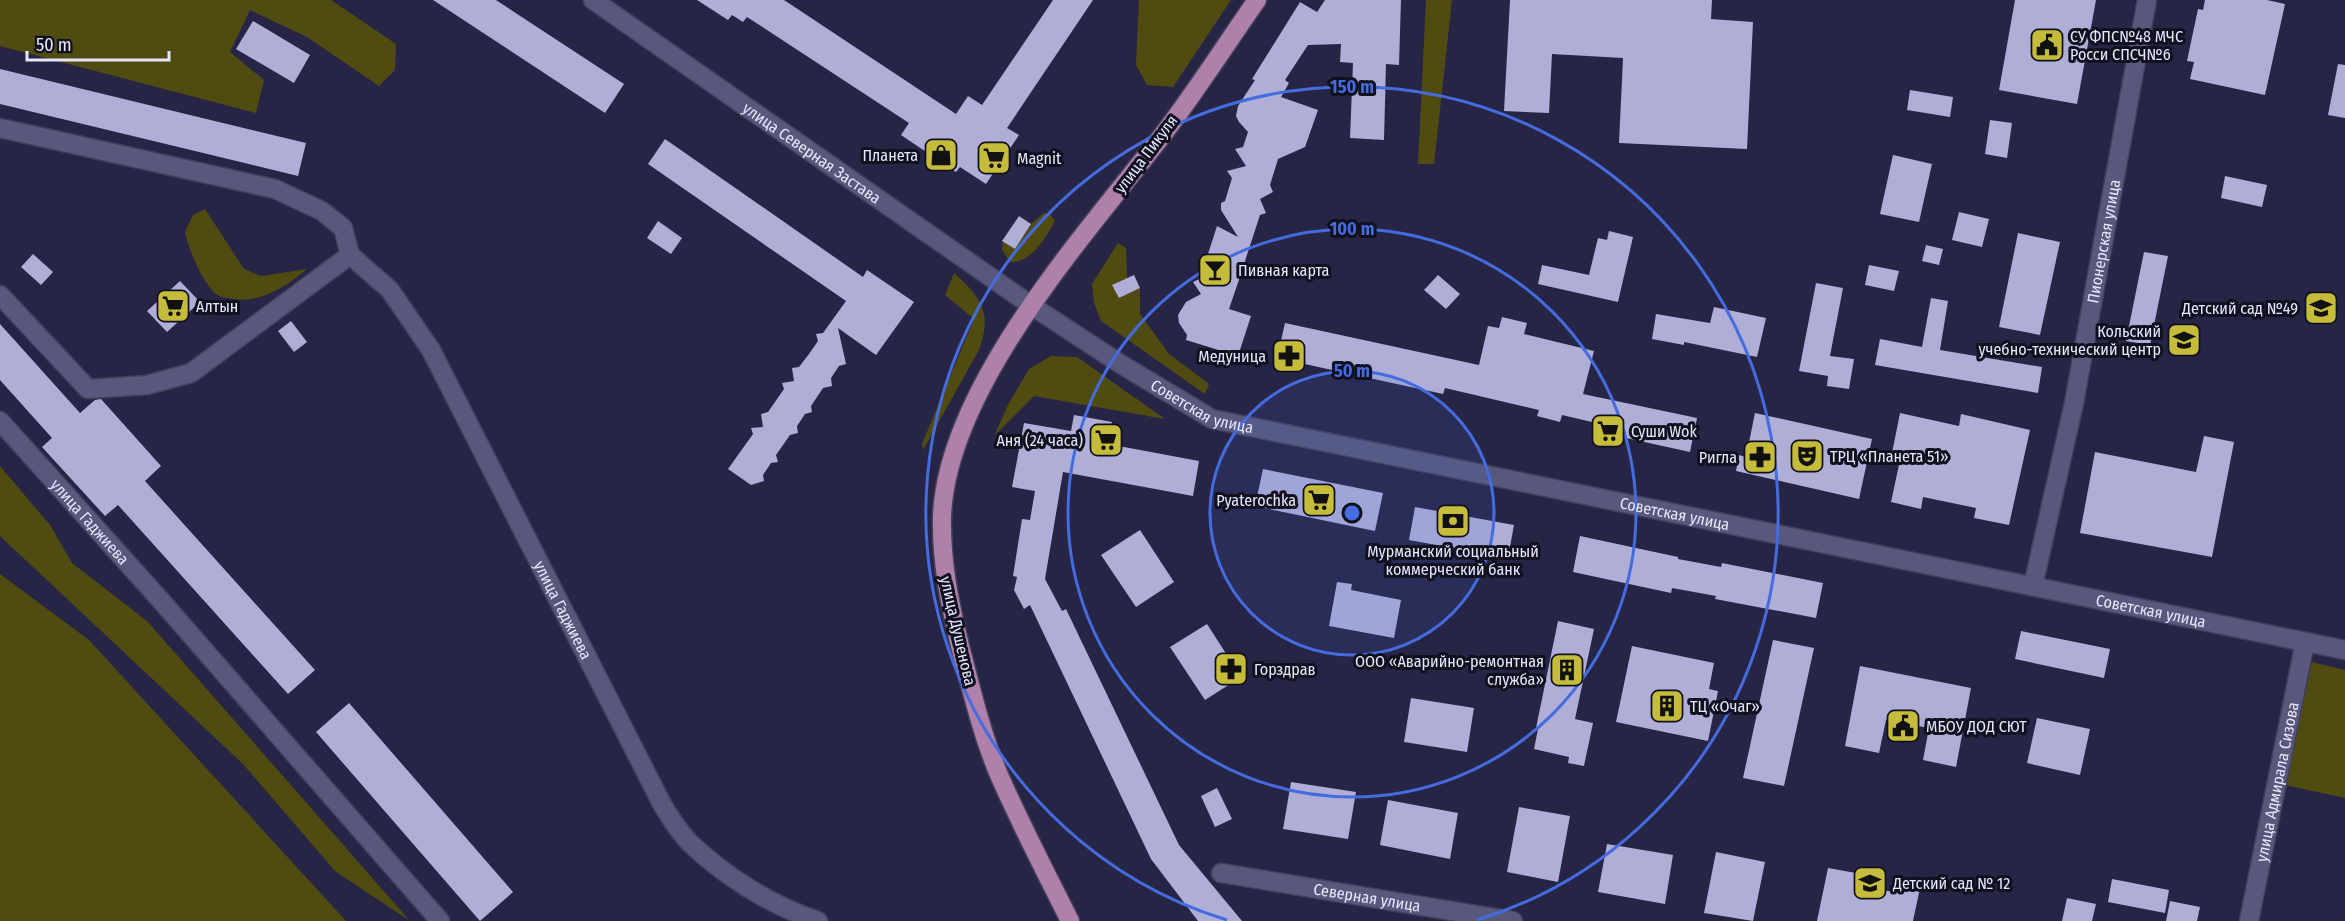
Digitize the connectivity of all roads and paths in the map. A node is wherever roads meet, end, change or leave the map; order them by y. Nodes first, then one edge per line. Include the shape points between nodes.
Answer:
1 (593, 0) edge
2 (1257, 0) edge
3 (2147, 0) edge
4 (0, 128) edge
5 (350, 255) junction
6 (0, 295) edge
7 (1032, 306) junction
8 (0, 421) edge
9 (2033, 586) junction
10 (2305, 642) junction
11 (2345, 650) edge
12 (1221, 873) dead end
13 (441, 921) edge
14 (818, 921) edge
15 (1070, 921) edge
16 (1513, 921) edge
17 (2248, 921) edge

1 - 7 street, улица Северная Застава
2 - 7 main road, улица Пикуля via 1160,138
3 - 9 street, Пионерская улица via 2074,403
4 - 5 street via 275,189 322,211 343,228
5 - 6 street via 191,373 147,385 88,389
5 - 14 street, улица Гаджиева via 390,290 431,350 663,806 689,842 729,875 791,912
7 - 9 street, Советская улица via 1212,418
7 - 15 main road, улица Душенова via 993,366 963,427 948,475 942,515 944,575 977,712 999,774
8 - 13 street, улица Гаджиева
9 - 10 street, Советская улица
10 - 11 street, Советская улица
10 - 17 street, улица Адмирала Сизова
12 - 16 street, Северная улица

